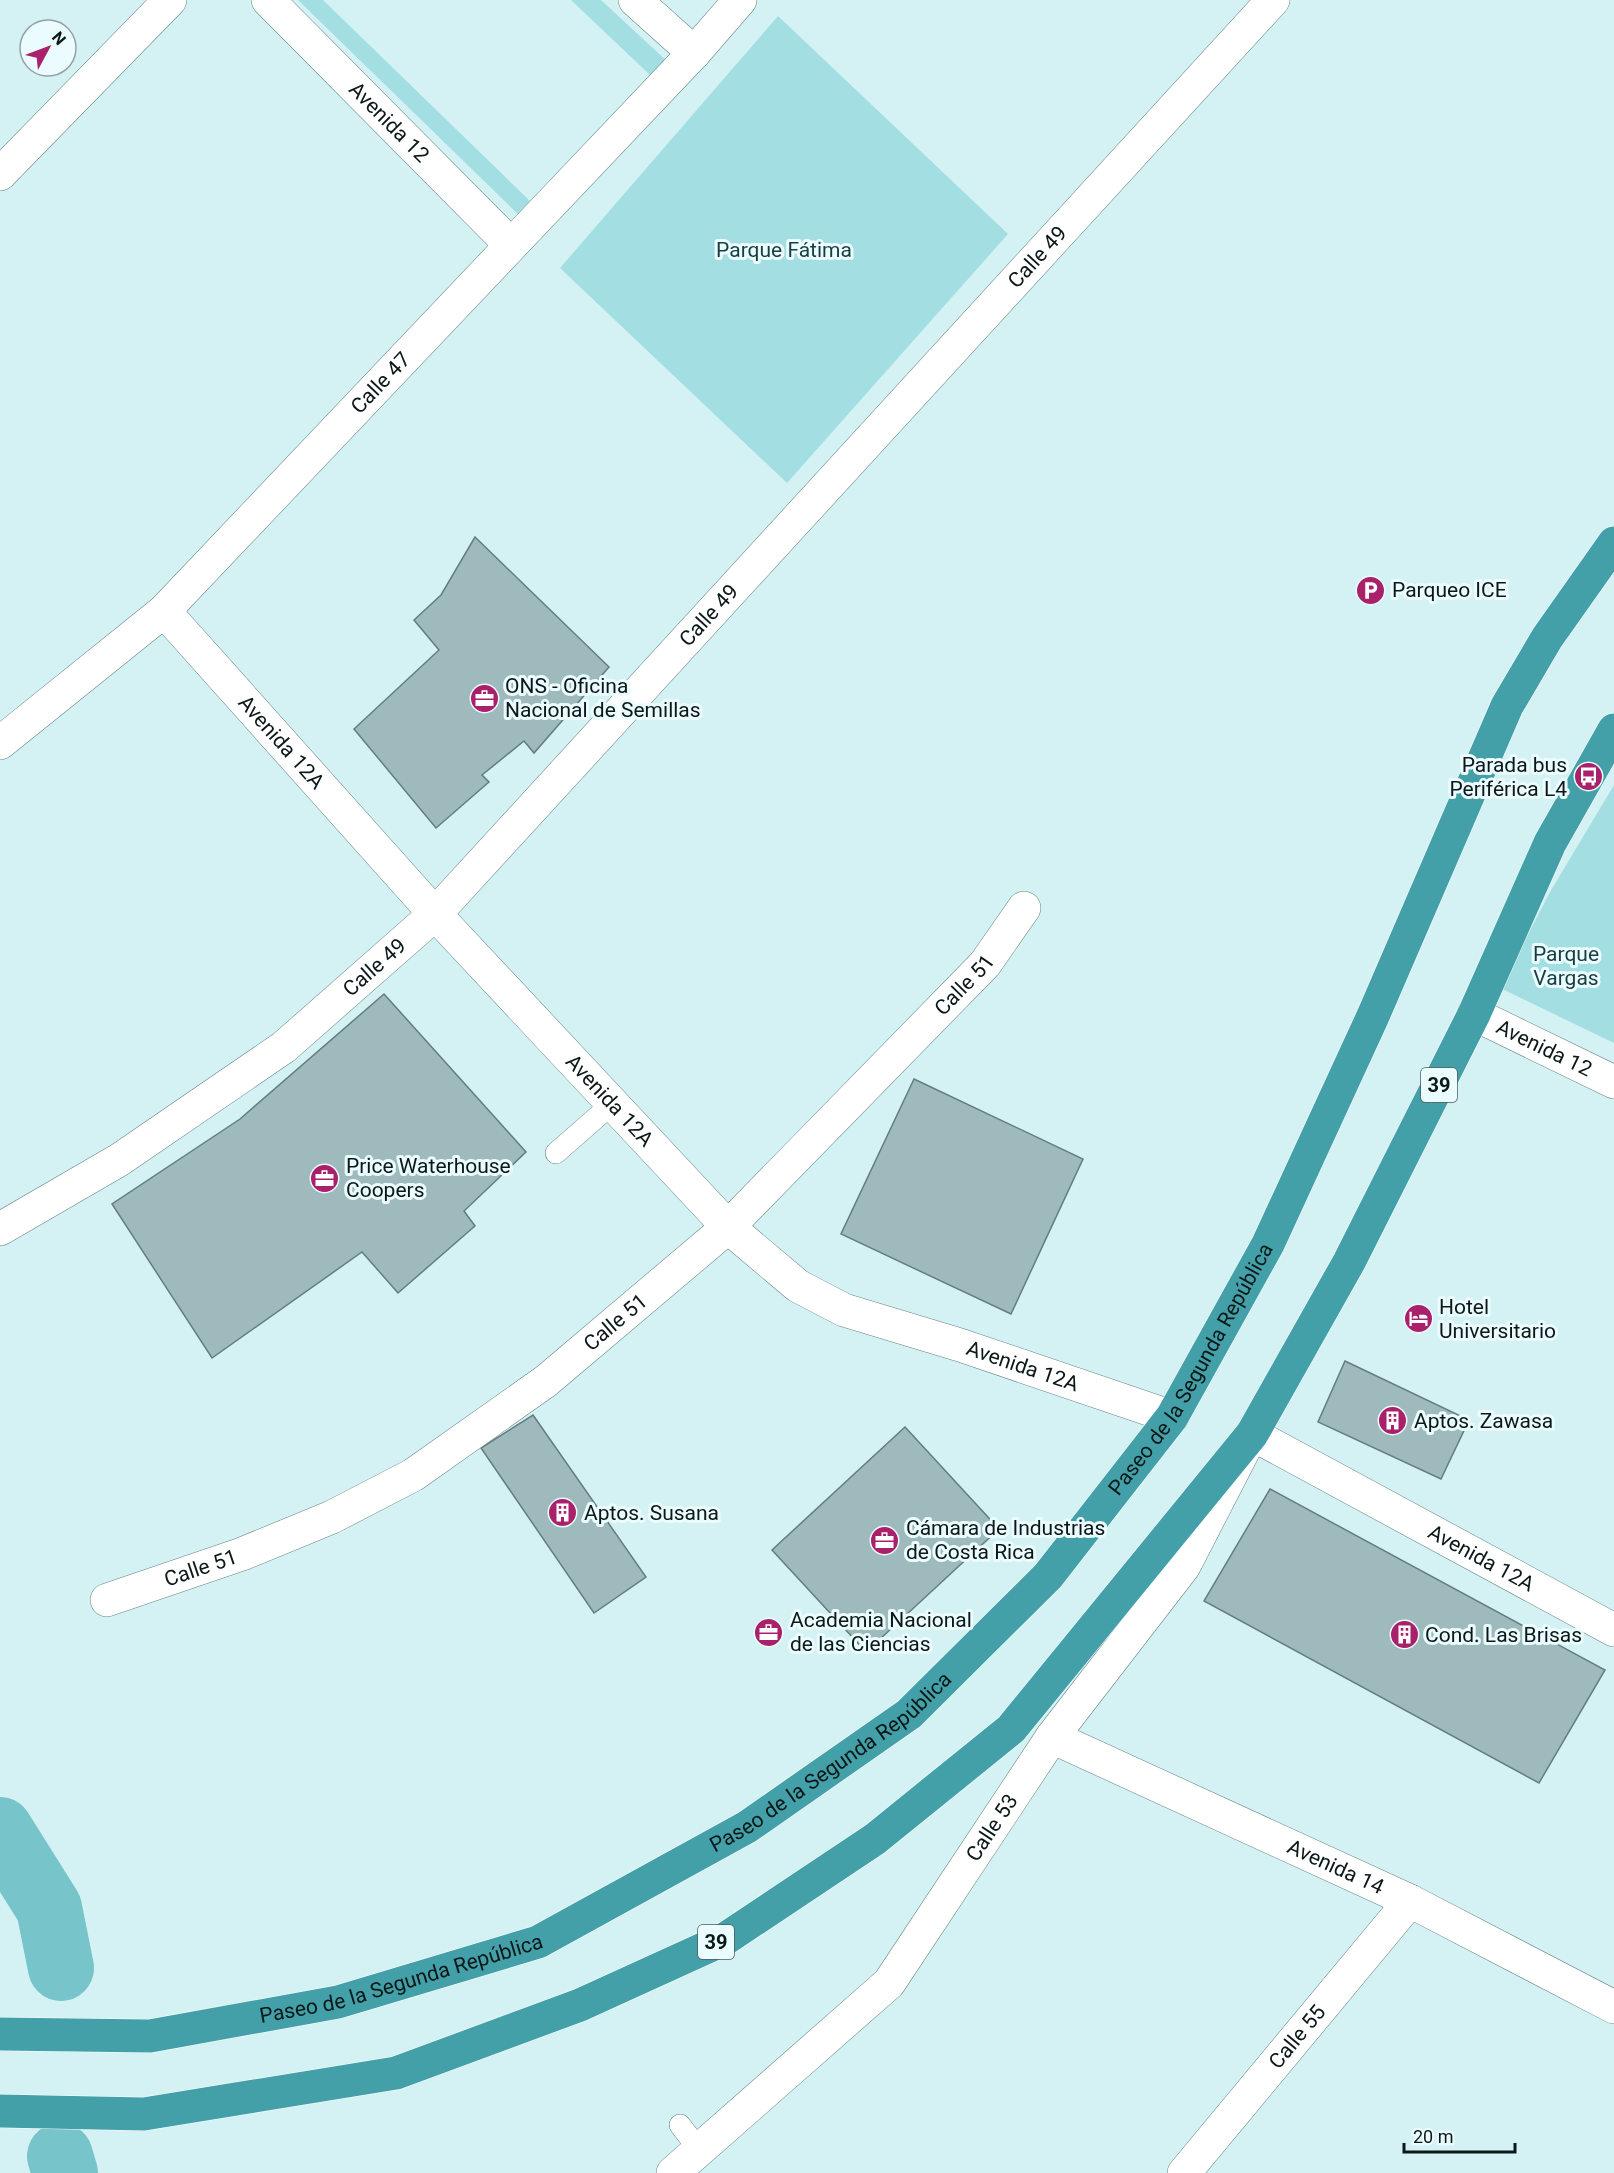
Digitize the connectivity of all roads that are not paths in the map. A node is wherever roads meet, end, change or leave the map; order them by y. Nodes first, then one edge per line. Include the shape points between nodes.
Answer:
1 (170, 0) edge
2 (268, 0) edge
3 (635, 0) edge
4 (740, 0) edge
5 (1273, 0) edge
6 (694, 53) junction
7 (0, 174) edge
8 (511, 245) junction
9 (1614, 543) edge
10 (164, 611) junction
11 (1614, 730) edge
12 (0, 743) edge
13 (1024, 908) dead end
14 (435, 914) junction
15 (1474, 1014) junction
16 (1614, 1082) edge
17 (613, 1103) junction
18 (556, 1153) dead end
19 (728, 1227) junction
20 (0, 1229) edge
21 (1172, 1417) junction
22 (1252, 1434) junction
23 (107, 1600) dead end
24 (1614, 1630) edge
25 (1052, 1737) junction
26 (1410, 1901) junction
27 (1614, 2007) edge
28 (0, 2034) edge
29 (0, 2111) edge
30 (680, 2125) dead end
31 (700, 2151) junction
32 (673, 2173) edge
33 (1184, 2173) edge

1 - 7 street
2 - 8 street, Avenida 12
3 - 6 street
4 - 6 street, Calle 47
5 - 14 street, Calle 49
6 - 8 street, Calle 47
8 - 10 street, Calle 47
9 - 21 highway, Paseo de la Segunda República via 1548,638 1507,706 1373,1016 1268,1244
10 - 12 street, Calle 47
10 - 14 street, Avenida 12A
11 - 15 highway, 39 via 1550,843
13 - 19 street, Calle 51 via 985,964
14 - 17 street, Avenida 12A
14 - 20 street, Calle 49 via 284,1047 119,1160
15 - 16 street, Avenida 12
15 - 22 highway, 39 via 1349,1262
17 - 18 lane
17 - 19 street, Avenida 12A
19 - 21 street, Avenida 12A via 798,1286 844,1310
19 - 23 street, Calle 51 via 546,1381 412,1475 332,1517 242,1554
21 - 28 highway, Paseo de la Segunda República via 1048,1576 909,1714 747,1827 538,1942 338,2002 150,2036
22 - 24 street, Avenida 12A
22 - 25 street, Calle 53 via 1184,1566
22 - 29 highway, 39 via 1011,1729 875,1839 725,1939 580,2005 396,2073 144,2114
25 - 26 street, Avenida 14
25 - 31 street, Calle 53 via 889,1983
26 - 27 street, Avenida 14
26 - 33 street, Calle 55
30 - 31 lane
31 - 32 street, Calle 53

